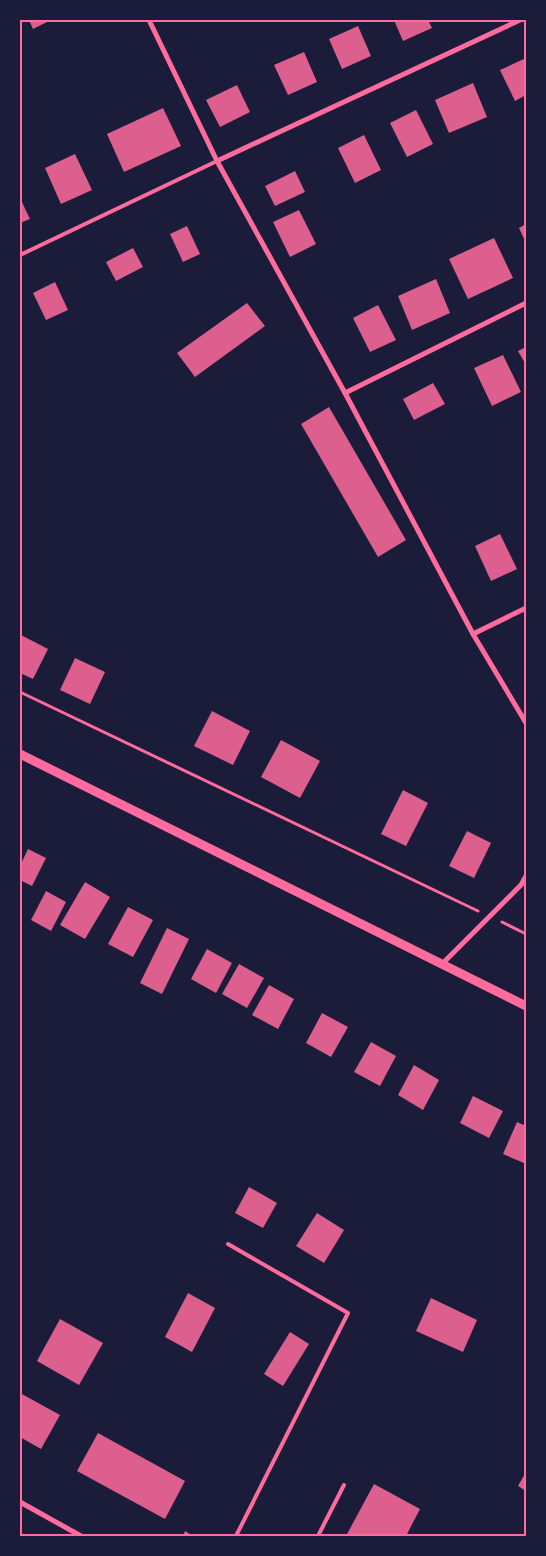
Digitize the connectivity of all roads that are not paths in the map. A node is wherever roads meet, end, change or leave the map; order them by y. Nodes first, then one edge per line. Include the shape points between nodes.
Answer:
1 (149, 20) edge
2 (520, 20) edge
3 (217, 161) junction
4 (20, 255) edge
5 (526, 303) edge
6 (345, 393) junction
7 (526, 608) edge
8 (473, 634) junction
9 (526, 723) edge
10 (20, 754) edge
11 (526, 876) edge
12 (441, 965) junction
13 (526, 1006) edge
14 (228, 1244) dead end
15 (344, 1485) dead end
16 (20, 1502) edge
17 (81, 1536) edge
18 (236, 1536) edge
19 (318, 1536) edge

1 - 3 street
2 - 3 street
3 - 4 lane
3 - 6 street
5 - 6 street
6 - 8 street
7 - 8 street
8 - 9 street
10 - 12 street
11 - 12 street via 521,885
12 - 13 street
14 - 18 lane via 348,1314
15 - 19 lane
16 - 17 street

